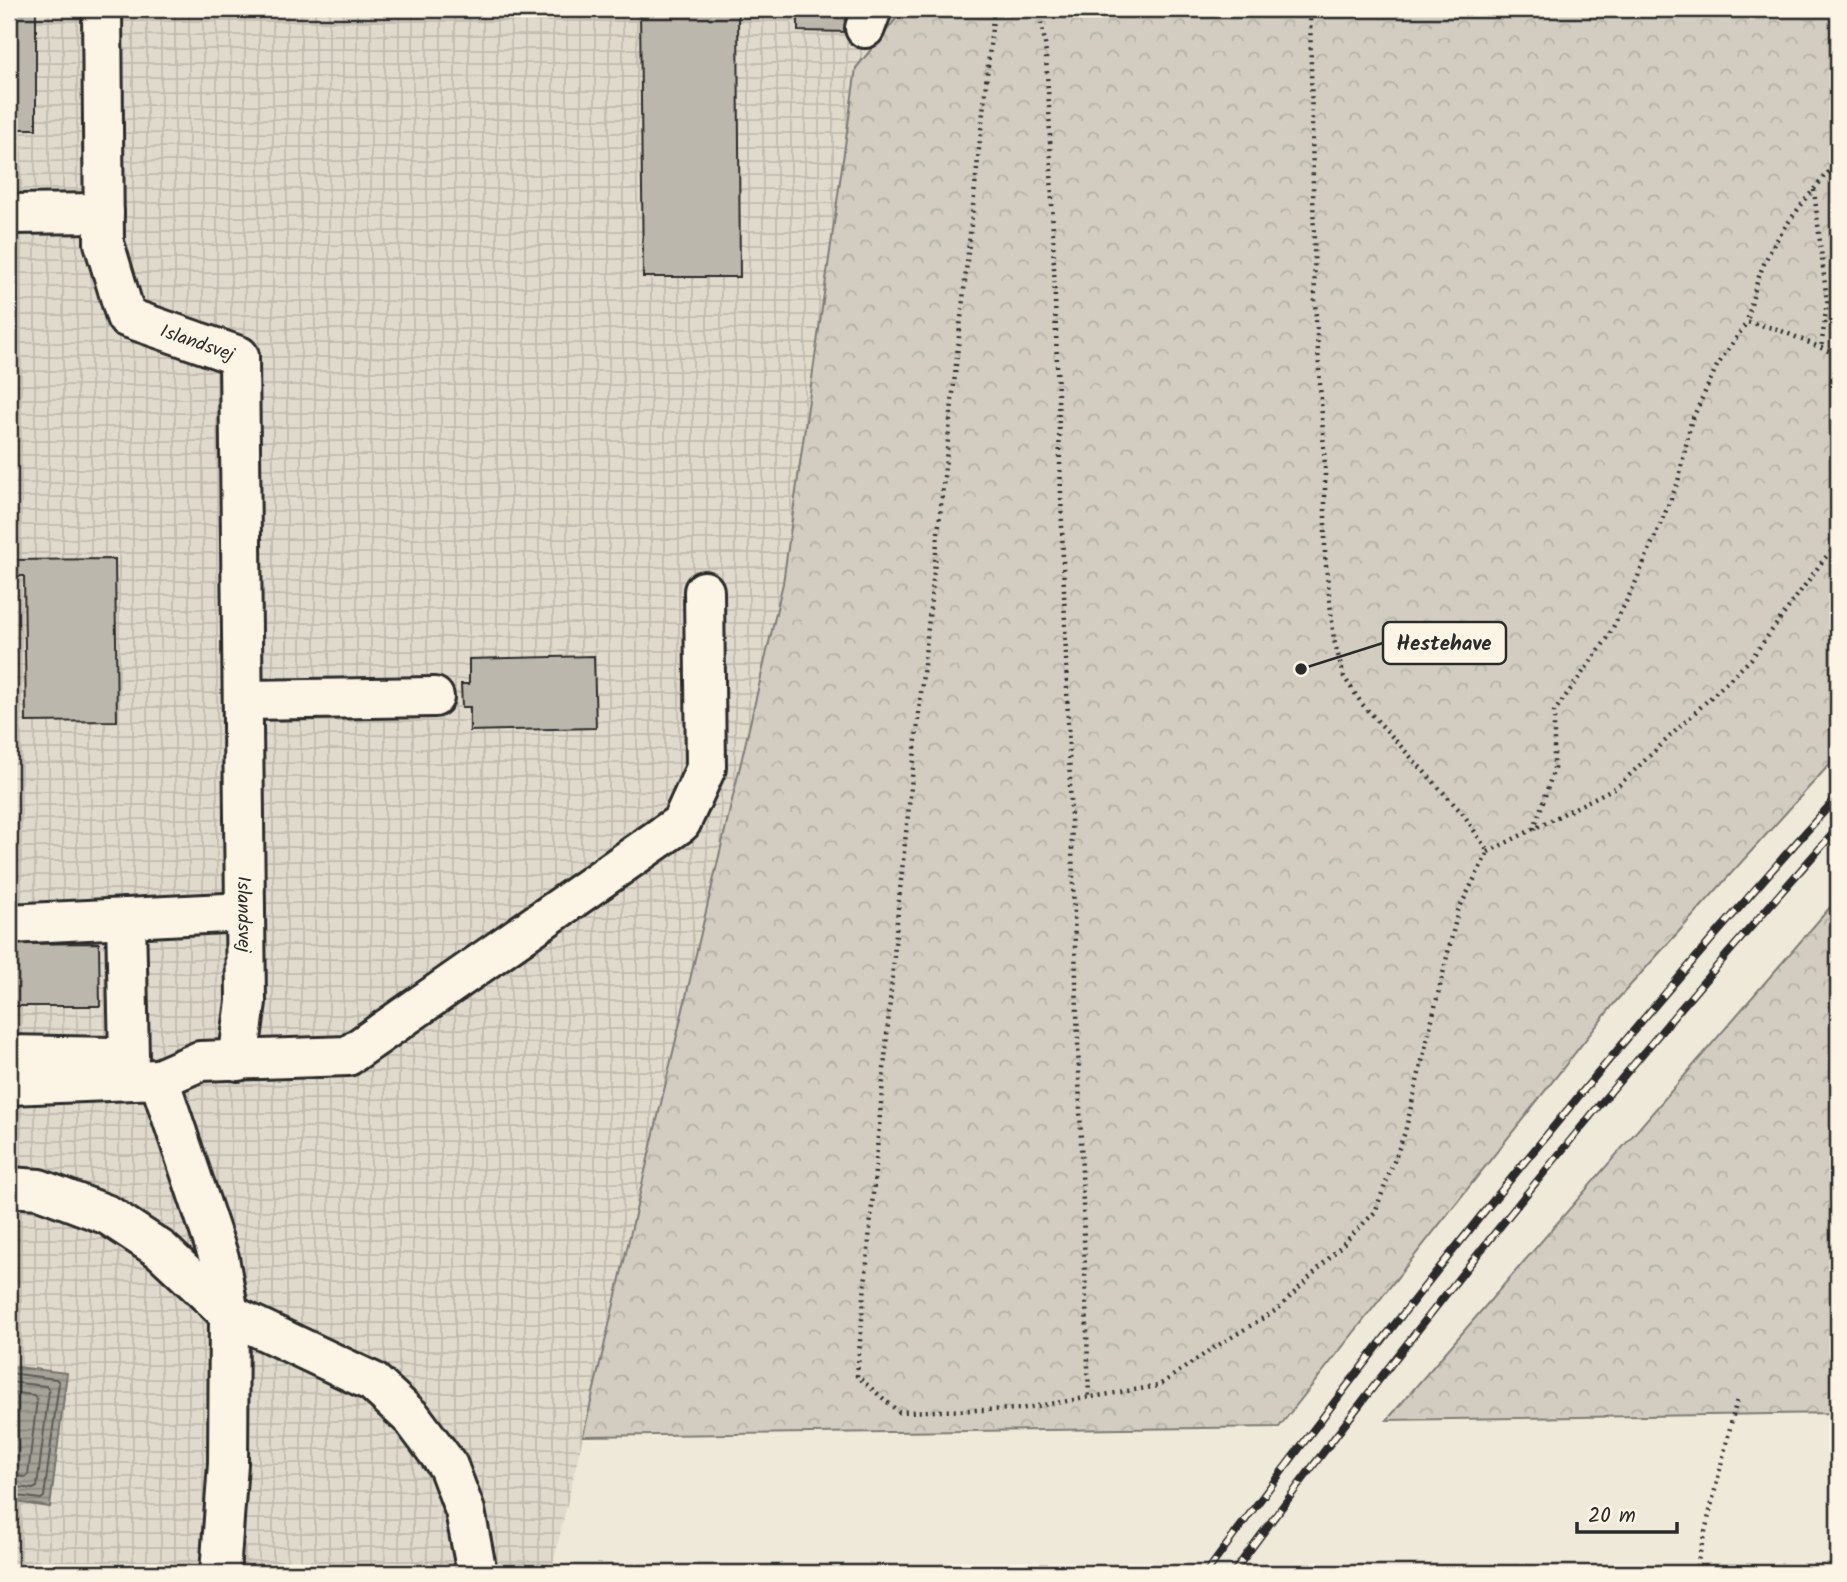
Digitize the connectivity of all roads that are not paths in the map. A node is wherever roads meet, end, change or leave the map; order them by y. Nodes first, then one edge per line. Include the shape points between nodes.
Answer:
1 (102, 9) edge
2 (104, 213) junction
3 (9, 214) edge
4 (705, 591) dead end
5 (434, 697) dead end
6 (244, 700) junction
7 (245, 912) junction
8 (126, 918) junction
9 (9, 924) edge
10 (9, 1055) edge
11 (238, 1061) junction
12 (144, 1068) junction
13 (9, 1085) edge
14 (9, 1187) edge
15 (229, 1314) junction
16 (220, 1573) edge
17 (477, 1573) edge

1 - 2 street, Islandsvej
2 - 3 street
2 - 6 street, Islandsvej via 104,243 127,317 239,356
4 - 11 street via 706,768 681,823 348,1056
5 - 6 street
6 - 7 street, Islandsvej
7 - 8 street
7 - 11 street, Islandsvej via 246,1002
8 - 9 street
8 - 12 street
10 - 12 street
11 - 12 street
12 - 13 street
12 - 15 street via 219,1258
14 - 15 street via 39,1189 108,1215 161,1250
15 - 16 street via 228,1464
15 - 17 street via 373,1382 412,1418 448,1466 465,1511

